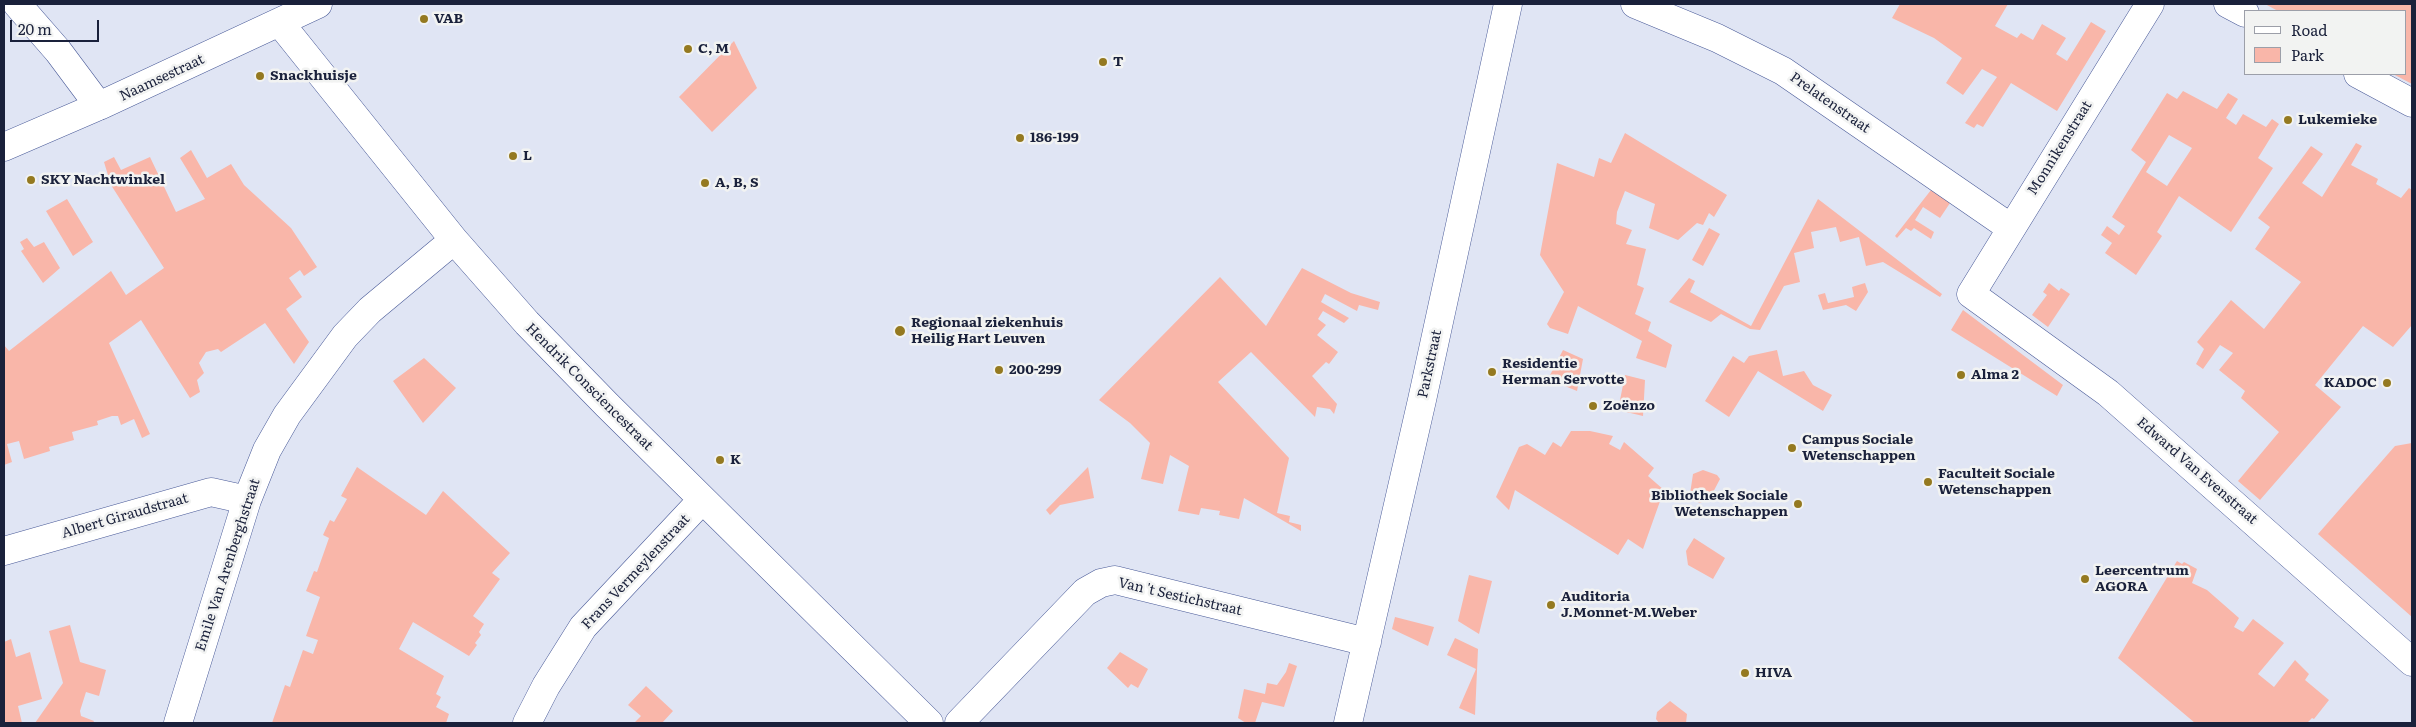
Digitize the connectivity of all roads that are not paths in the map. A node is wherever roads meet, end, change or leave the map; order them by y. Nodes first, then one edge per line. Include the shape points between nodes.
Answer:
1 (17, 4) edge
2 (318, 4) edge
3 (1508, 4) edge
4 (1635, 4) edge
5 (2150, 4) edge
6 (2228, 4) edge
7 (2244, 12) edge
8 (280, 23) junction
9 (2360, 75) edge
10 (2412, 103) edge
11 (99, 106) junction
12 (4, 147) edge
13 (2011, 228) junction
14 (454, 240) junction
15 (1971, 294) joint
16 (247, 500) junction
17 (702, 500) junction
18 (4, 551) edge
19 (1367, 642) junction
20 (2412, 662) edge
21 (178, 723) edge
22 (527, 723) edge
23 (929, 723) edge
24 (960, 723) edge
25 (1348, 723) edge

1 - 11 street via 58,50
2 - 8 street, Naamsestraat
3 - 19 street, Parkstraat
4 - 13 street, Prelatenstraat via 1717,38 1783,71
5 - 13 street, Monnikenstraat
6 - 7 street
8 - 11 street, Naamsestraat
8 - 14 street, Hendrik Consciencestraat
9 - 10 street
11 - 12 street, Naamsestraat
13 - 15 street, Monnikenstraat
14 - 16 street, Emile Van Arenberghstraat via 370,310 346,336 287,415 267,450
14 - 17 street, Hendrik Consciencestraat via 527,324
15 - 20 street, Edward Van Evenstraat via 2108,393
16 - 18 street, Albert Giraudstraat via 211,492
16 - 21 street, Emile Van Arenberghstraat
17 - 22 street, Frans Vermeylenstraat via 583,628
17 - 23 street, Hendrik Consciencestraat
19 - 24 street, Van 't Sestichstraat via 1115,580 1085,592
19 - 25 street, Parkstraat

